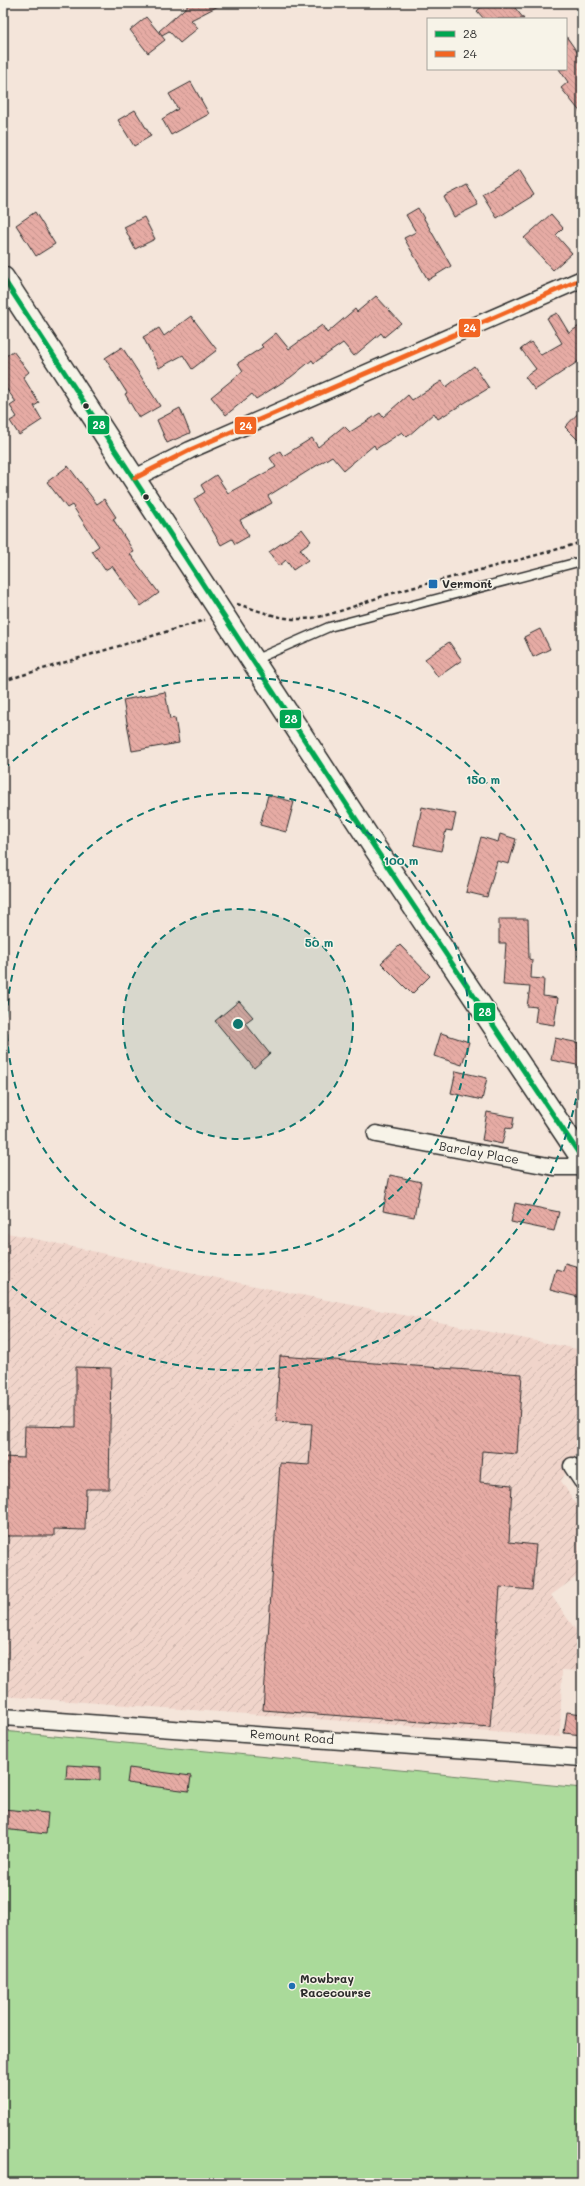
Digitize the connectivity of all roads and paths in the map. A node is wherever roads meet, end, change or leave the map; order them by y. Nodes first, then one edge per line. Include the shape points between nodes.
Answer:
1 (3, 278) edge
2 (582, 279) edge
3 (135, 478) junction
4 (582, 542) edge
5 (582, 561) edge
6 (233, 605) dead end
7 (210, 618) dead end
8 (254, 660) junction
9 (3, 681) edge
10 (376, 1134) dead end
11 (582, 1158) edge
12 (582, 1167) edge
13 (572, 1466) dead end
14 (582, 1481) edge
15 (3, 1717) edge
16 (582, 1758) edge

1 - 3 street
2 - 3 street via 190,450
3 - 8 street
4 - 6 path via 319,616 302,619 280,617
5 - 8 lane via 329,627
7 - 9 path
8 - 11 street via 375,848
10 - 12 street, Barclay Place via 554,1167
13 - 14 street
15 - 16 street, Remount Road

